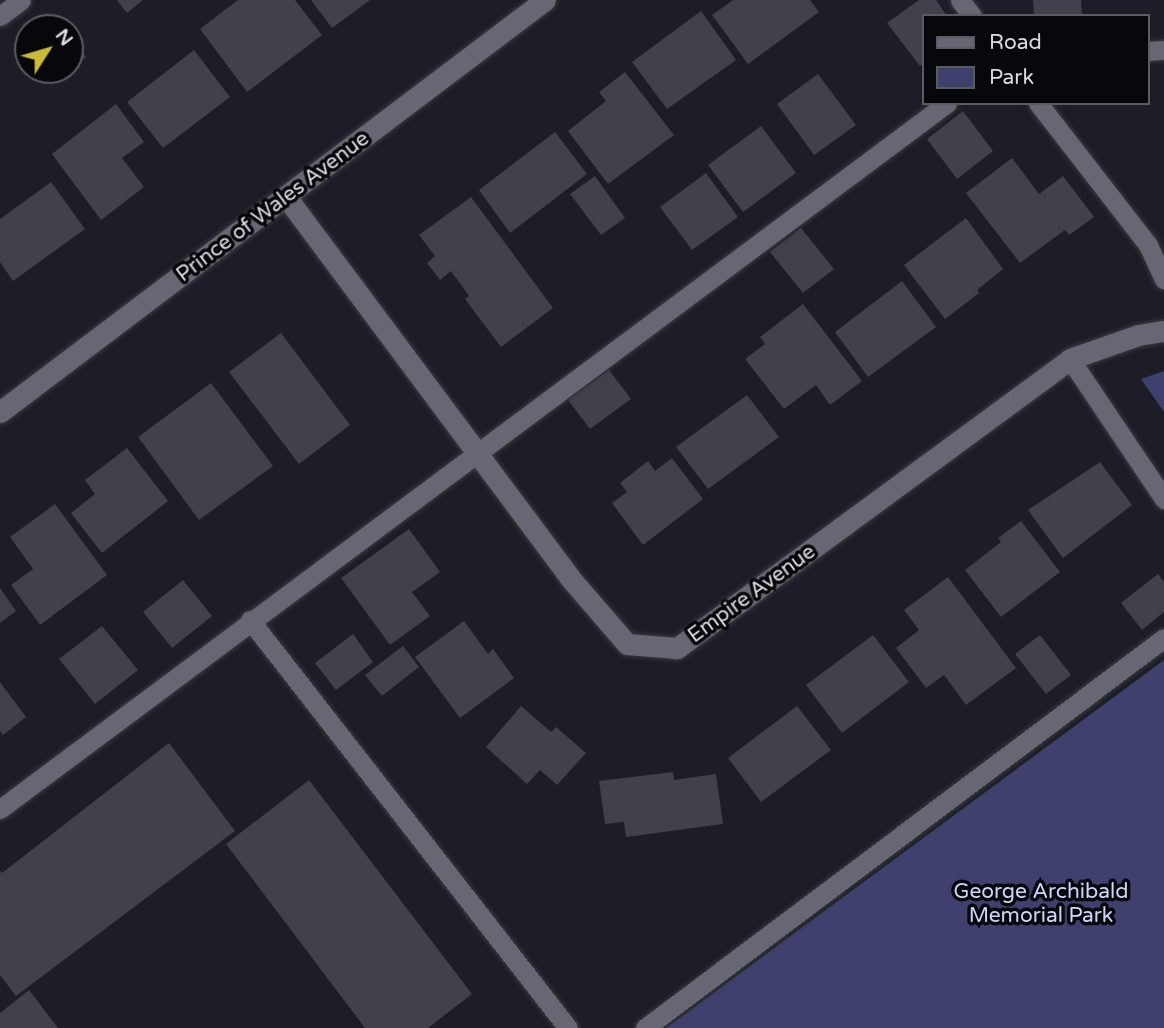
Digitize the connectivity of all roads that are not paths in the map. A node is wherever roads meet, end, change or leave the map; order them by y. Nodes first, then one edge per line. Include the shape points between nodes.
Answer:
1 (20, 0) edge
2 (545, 0) edge
3 (0, 16) edge
4 (944, 105) edge
5 (1040, 105) edge
6 (287, 198) junction
7 (1164, 279) edge
8 (1164, 331) edge
9 (1070, 359) junction
10 (0, 412) edge
11 (476, 451) junction
12 (1164, 499) edge
13 (250, 620) junction
14 (1164, 638) edge
15 (0, 809) edge
16 (568, 1028) edge
17 (646, 1028) edge

1 - 3 lane
2 - 6 street, Prince of Wales Avenue
4 - 11 lane
5 - 7 lane via 1148,245
6 - 10 street, Prince of Wales Avenue
6 - 11 street, Empire Avenue
8 - 9 street, Empire Avenue via 1138,335
9 - 11 street, Empire Avenue via 677,648 626,644 570,578
9 - 12 lane
11 - 13 lane
13 - 15 lane
13 - 16 lane
14 - 17 lane

